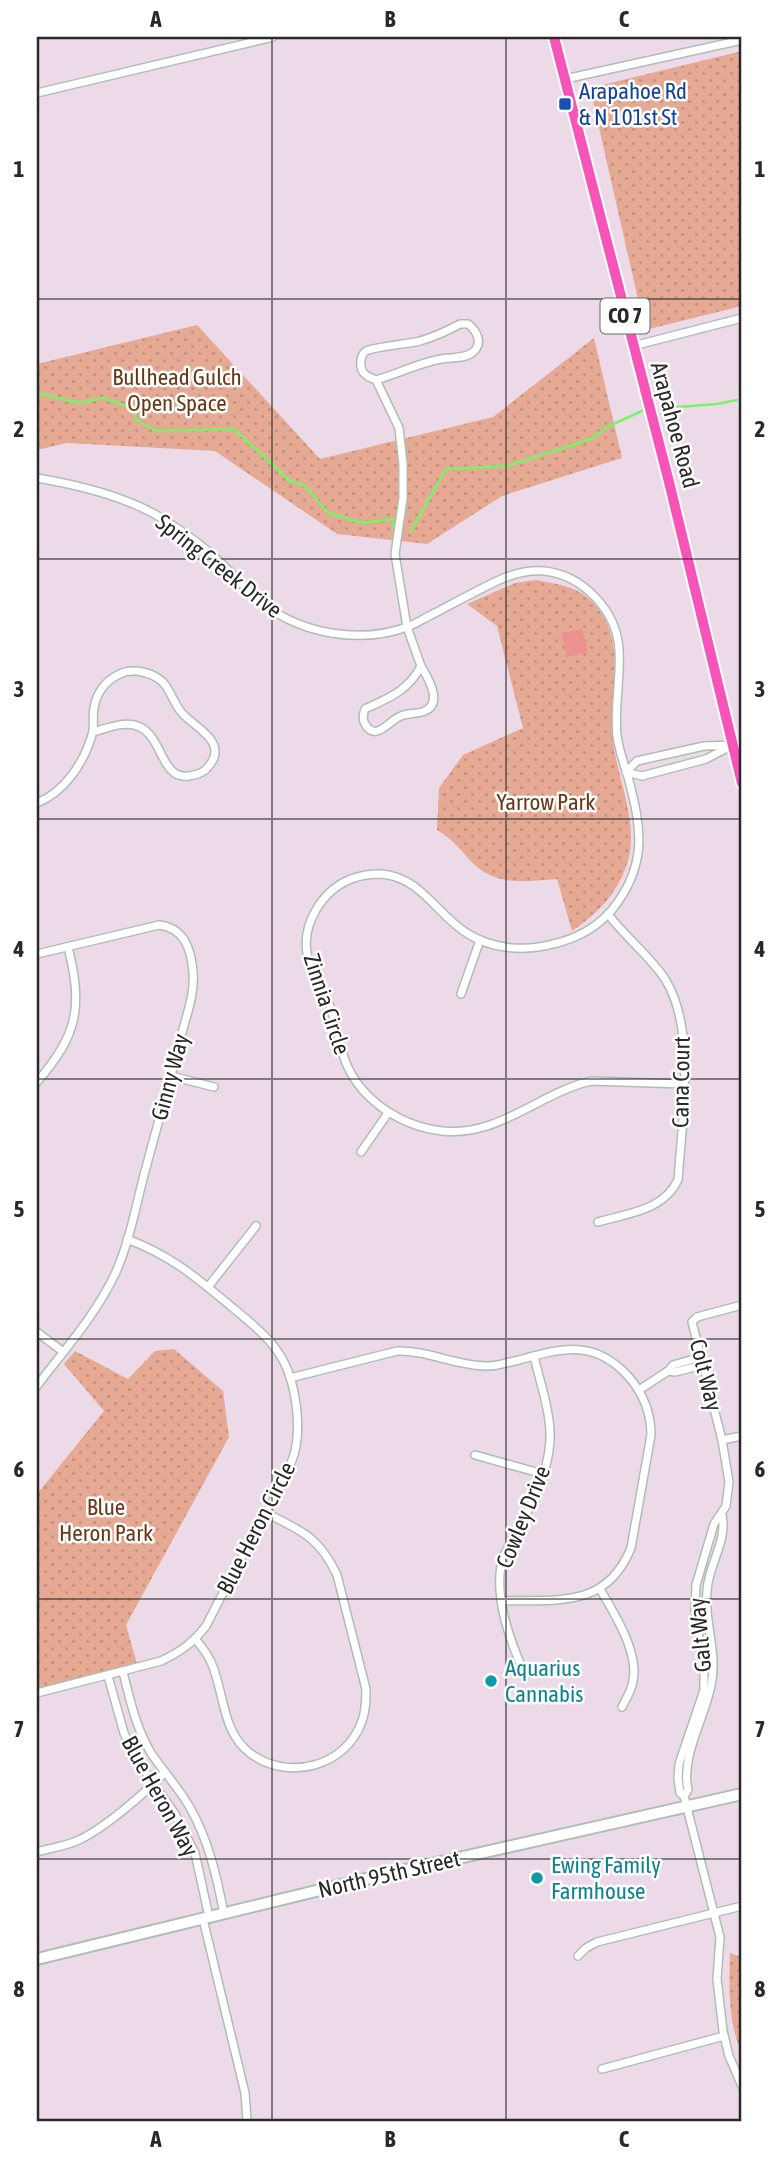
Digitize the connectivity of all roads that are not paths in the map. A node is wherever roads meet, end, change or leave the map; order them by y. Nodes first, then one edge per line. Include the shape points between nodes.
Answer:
1 (273, 37) edge
2 (554, 37) edge
3 (742, 40) edge
4 (565, 79) junction
5 (37, 93) edge
6 (742, 318) edge
7 (633, 346) junction
8 (376, 380) junction
9 (37, 478) edge
10 (407, 627) junction
11 (421, 666) junction
12 (93, 732) junction
13 (733, 745) junction
14 (626, 772) junction
15 (742, 783) edge
16 (37, 803) edge
17 (608, 914) junction
18 (480, 940) junction
19 (68, 947) junction
20 (37, 954) edge
21 (461, 994) dead end
22 (172, 1076) junction
23 (37, 1082) edge
24 (684, 1084) junction
25 (214, 1087) dead end
26 (388, 1112) junction
27 (361, 1152) dead end
28 (598, 1222) dead end
29 (256, 1227) dead end
30 (127, 1239) junction
31 (208, 1287) junction
32 (742, 1305) edge
33 (37, 1332) edge
34 (62, 1351) junction
35 (534, 1356) junction
36 (702, 1361) junction
37 (290, 1378) junction
38 (37, 1386) edge
39 (639, 1390) junction
40 (742, 1436) edge
41 (722, 1440) junction
42 (475, 1455) dead end
43 (543, 1474) junction
44 (266, 1513) junction
45 (722, 1515) junction
46 (600, 1589) junction
47 (503, 1601) junction
48 (196, 1640) junction
49 (123, 1672) junction
50 (525, 1675) dead end
51 (108, 1676) junction
52 (37, 1693) edge
53 (622, 1707) dead end
54 (165, 1772) junction
55 (153, 1785) junction
56 (742, 1794) edge
57 (685, 1801) junction
58 (37, 1852) edge
59 (742, 1906) edge
60 (713, 1913) junction
61 (224, 1914) junction
62 (206, 1918) junction
63 (578, 1956) dead end
64 (37, 1959) edge
65 (724, 2036) junction
66 (602, 2068) dead end
67 (742, 2086) edge
68 (247, 2121) edge

1 - 5 street
2 - 4 main road, Arapahoe Road / CO 7
3 - 4 street
4 - 7 main road, Arapahoe Road / CO 7
6 - 7 street
7 - 13 main road, Arapahoe Road / CO 7
8 - 8 street via 361,367 365,352 422,340 460,324 475,330 478,346 473,353 424,363
8 - 10 street via 399,428 403,498 395,554
9 - 10 street, Spring Creek Drive via 84,487 148,510 195,541 264,604 307,627 357,635
10 - 11 street
10 - 14 street, Spring Creek Drive via 509,575 545,571 572,580 606,608 615,630 619,648 618,739
11 - 11 street via 434,696 427,710 402,715 382,731 367,727 365,709 400,692
12 - 12 street via 116,725 138,726 158,744 172,772 183,777 198,775 209,767 214,754 213,740 185,716 165,684 153,674 138,671 121,673 99,693
12 - 16 street via 81,762 66,782
13 - 14 street via 706,759 642,776
13 - 14 street via 704,746 637,761
13 - 15 main road, Arapahoe Road / CO 7
14 - 17 street, Spring Creek Drive via 640,842 630,879
17 - 18 street, Zinnia Circle via 584,932 546,946 523,948
17 - 24 street, Cana Court via 655,966 673,995 685,1043
18 - 21 street
18 - 26 street, Zinnia Circle via 449,920 415,886 389,875 348,879 332,890 313,916 306,953 331,1010 347,1066 372,1100
19 - 20 street, Ginny Way
19 - 22 street, Ginny Way via 159,925 179,932 189,954 193,989
19 - 23 street via 76,979 71,1028 56,1060
22 - 25 street
22 - 30 street, Ginny Way
24 - 26 street, Zinnia Circle via 576,1084 498,1123 469,1130 417,1125
24 - 28 street, Cana Court via 678,1180 672,1191 653,1206
26 - 27 street
29 - 31 street
30 - 31 street, Blue Heron Circle via 174,1261
30 - 34 street, Ginny Way via 103,1297
31 - 37 street, Blue Heron Circle via 261,1331
32 - 36 street, Colt Way via 694,1319
33 - 34 street
34 - 38 street, Ginny Way
35 - 37 street via 471,1366 397,1351
35 - 39 street via 567,1349 600,1353
35 - 43 street, Cowley Drive via 550,1441
36 - 39 street via 668,1371
36 - 41 street, Colt Way
37 - 44 street, Blue Heron Circle via 297,1414 295,1451
39 - 46 street via 651,1435 632,1548 615,1576
40 - 41 street
41 - 45 street, Galt Way via 729,1482
42 - 43 street
43 - 47 street, Cowley Drive via 500,1566
44 - 48 street, Blue Heron Circle
44 - 48 street via 306,1534 325,1552 337,1575 366,1689 362,1723 354,1738 342,1751 311,1767 276,1767 249,1753 230,1729 212,1664
45 - 57 street, Galt Way via 724,1526 706,1595 712,1681 687,1763
45 - 57 street, Galt Way via 714,1524 696,1585 704,1690 680,1764 678,1786
46 - 47 street via 567,1599
46 - 53 street via 631,1652 634,1681
47 - 50 street, Cowley Drive
48 - 49 street, Blue Heron Circle via 161,1661
49 - 51 street, Blue Heron Circle
49 - 54 street, Blue Heron Way via 139,1729
51 - 52 street, Blue Heron Circle
51 - 55 street, Blue Heron Way via 124,1734
54 - 55 street
54 - 61 street, Blue Heron Way via 189,1805 203,1835
55 - 58 street via 93,1833
55 - 62 street, Blue Heron Way via 175,1814 194,1853
56 - 57 main road, North 95th Street
57 - 60 street
57 - 61 main road, North 95th Street
59 - 60 street
60 - 63 street via 597,1942
60 - 65 street via 721,1944 717,1979
61 - 62 main road, North 95th Street
62 - 64 main road, North 95th Street
62 - 68 street, Blue Heron Way via 245,2093
65 - 66 street
65 - 67 street

